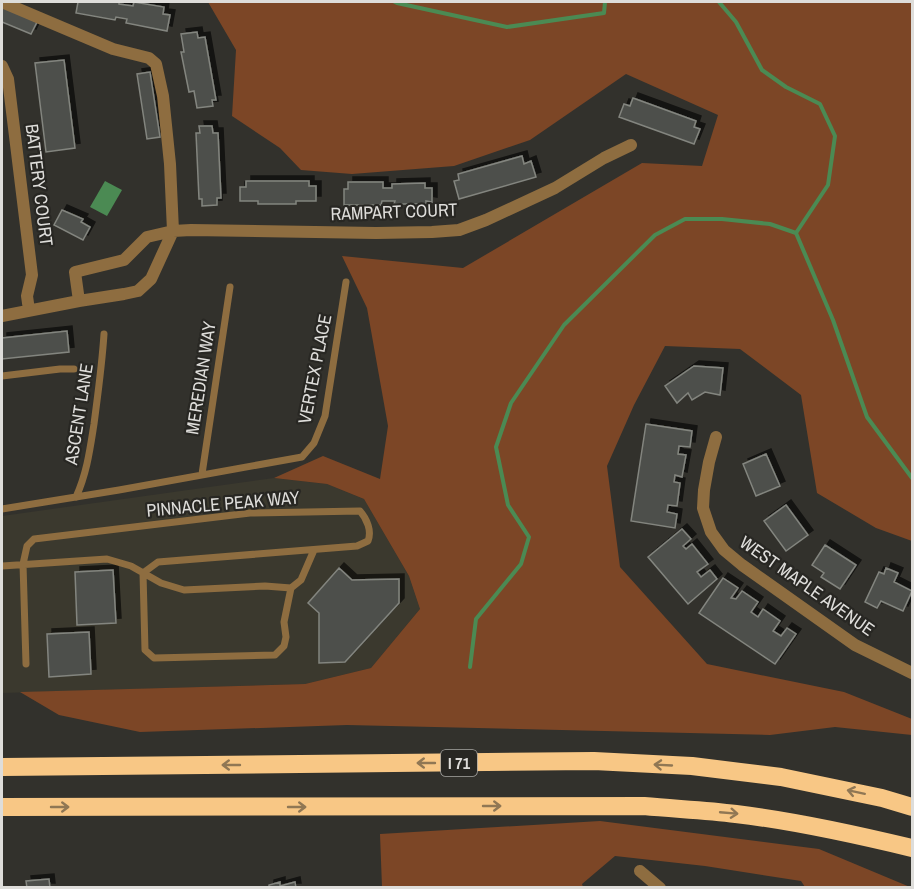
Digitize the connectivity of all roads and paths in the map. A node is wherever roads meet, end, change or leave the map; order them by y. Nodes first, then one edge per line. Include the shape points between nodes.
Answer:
1 (2, 2) edge
2 (2, 66) edge
3 (631, 145) dead end
4 (173, 231) junction
5 (346, 282) dead end
6 (230, 287) dead end
7 (79, 301) junction
8 (30, 310) junction
9 (2, 316) edge
10 (104, 334) dead end
11 (74, 369) dead end
12 (2, 376) edge
13 (716, 437) dead end
14 (303, 457) joint
15 (202, 474) junction
16 (76, 497) junction
17 (2, 509) edge
18 (314, 550) junction
19 (23, 564) junction
20 (2, 566) edge
21 (143, 573) junction
22 (291, 588) junction
23 (26, 664) dead end
24 (912, 673) edge
25 (2, 767) edge
26 (2, 807) edge
27 (912, 807) edge
28 (845, 831) junction
29 (912, 848) edge
30 (912, 855) edge
31 (640, 871) dead end
32 (660, 888) edge

1 - 4 street via 156,64 170,164
2 - 8 street, BATTERY COURT via 8,79 32,275 27,296
3 - 4 street, RAMPART COURT via 555,188 459,230
4 - 7 street via 151,279 138,291
4 - 7 street, RAMPART COURT via 147,237 124,260 75,272
5 - 14 lane, VERTEX PLACE via 325,416 314,443
6 - 15 lane, MEREDIAN WAY
7 - 8 street
8 - 9 street
10 - 16 lane, ASCENT LANE via 88,462
11 - 12 lane
13 - 24 street, WEST MAPLE AVENUE via 704,508 711,532 724,550 855,645
14 - 15 lane, PINNACLE PEAK WAY
15 - 16 lane, PINNACLE PEAK WAY
16 - 17 lane, PINNACLE PEAK WAY
18 - 19 lane, PINNACLE PEAK WAY via 357,546 368,541 366,518 360,511 352,510 250,513 34,539 27,546
18 - 21 lane, PINNACLE PEAK WAY via 158,562
18 - 22 lane via 302,580
19 - 20 lane
19 - 21 lane via 107,559
19 - 23 lane
21 - 22 lane via 184,590
21 - 22 lane via 145,650 154,658 275,655 284,646
27 -> 25 highway, I 71 via 781,777 692,766 594,761
26 -> 28 highway via 644,807 735,814
28 - 29 highway
28 - 30 highway
31 - 32 street

